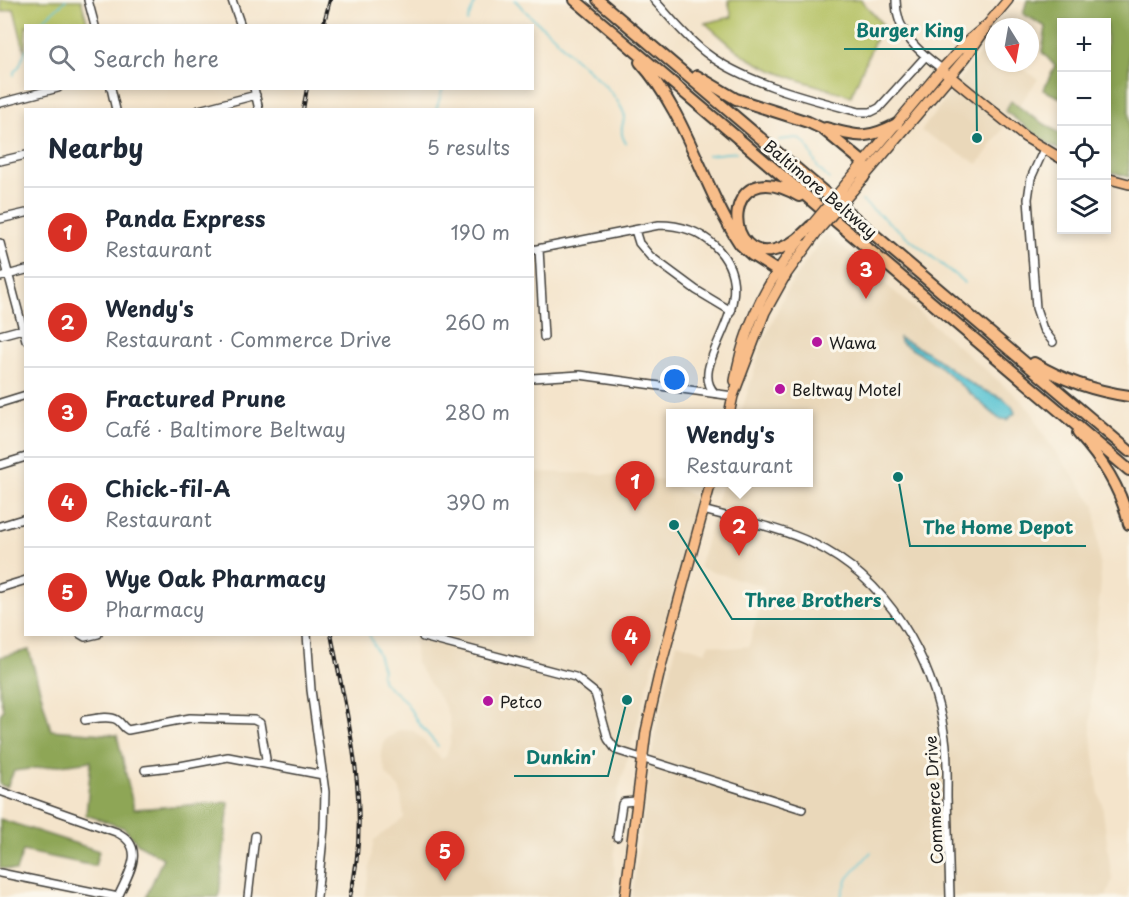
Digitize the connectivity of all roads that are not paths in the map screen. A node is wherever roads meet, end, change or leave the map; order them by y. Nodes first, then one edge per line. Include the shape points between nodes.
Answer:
1 (88, 0) edge
2 (232, 0) edge
3 (574, 0) edge
4 (598, 0) edge
5 (654, 0) edge
6 (896, 0) edge
7 (1008, 0) edge
8 (993, 18) edge
9 (94, 24) edge
10 (241, 24) edge
11 (604, 25) junction
12 (985, 27) edge
13 (985, 29) edge
14 (647, 42) junction
15 (925, 57) junction
16 (942, 69) junction
17 (950, 76) junction
18 (51, 90) edge
19 (111, 90) edge
20 (255, 92) edge
21 (0, 104) edge
22 (116, 108) edge
23 (205, 108) edge
24 (259, 108) edge
25 (808, 122) junction
26 (897, 124) junction
27 (1044, 149) junction
28 (24, 155) edge
29 (1057, 156) edge
30 (0, 161) edge
31 (864, 163) junction
32 (863, 178) junction
33 (1111, 179) edge
34 (1129, 184) edge
35 (849, 187) junction
36 (825, 211) junction
37 (24, 213) edge
38 (0, 219) edge
39 (814, 229) junction
40 (635, 230) junction
41 (0, 243) edge
42 (756, 248) junction
43 (536, 249) edge
44 (24, 271) edge
45 (783, 271) junction
46 (8, 275) junction
47 (0, 277) edge
48 (731, 311) junction
49 (24, 329) edge
50 (0, 335) edge
51 (544, 337) dead end
52 (996, 337) junction
53 (1053, 342) dead end
54 (534, 378) edge
55 (715, 393) junction
56 (24, 396) edge
57 (734, 396) junction
58 (1126, 396) edge
59 (1049, 402) junction
60 (0, 403) edge
61 (730, 409) edge
62 (1129, 451) edge
63 (24, 458) edge
64 (0, 465) edge
65 (1129, 470) edge
66 (710, 487) edge
67 (703, 510) junction
68 (24, 519) edge
69 (1129, 524) edge
70 (0, 526) edge
71 (24, 581) edge
72 (0, 588) edge
73 (307, 636) edge
74 (423, 637) dead end
75 (86, 720) dead end
76 (642, 758) junction
77 (264, 763) junction
78 (145, 770) dead end
79 (323, 775) junction
80 (0, 790) edge
81 (626, 792) dead end
82 (636, 801) junction
83 (624, 802) junction
84 (802, 809) dead end
85 (255, 836) dead end
86 (617, 837) dead end
87 (0, 873) edge
88 (118, 897) edge
89 (248, 897) edge
90 (317, 897) edge
91 (625, 897) edge
92 (950, 897) edge

1 - 9 street
2 - 10 street
3 - 11 highway, Baltimore Beltway
4 - 14 highway, Baltimore Beltway
5 - 15 street via 693,42 736,72 859,112 879,108
6 - 15 street via 903,30
7 - 8 main road
11 - 36 highway, Baltimore Beltway
11 - 45 highway via 666,97 740,244
12 - 16 main road
13 - 17 main road
14 - 25 highway via 727,94
14 - 52 highway, Baltimore Beltway
15 - 16 street
16 - 17 main road
16 - 26 main road
17 - 27 main road
17 - 32 main road
18 - 21 street
19 - 22 street
20 - 23 street
20 - 24 street
25 - 26 highway via 862,136
25 - 31 highway via 823,129
26 - 31 main road
27 - 29 main road
27 - 53 street via 1031,178 1028,199 1036,308 1043,329
28 - 30 street
31 - 32 highway
31 - 35 main road
32 - 35 main road
33 - 34 main road
35 - 39 main road, bridge
36 - 42 highway via 779,186 762,185 749,191 741,201 736,221 745,241
36 - 59 highway, Baltimore Beltway
37 - 38 street
39 - 42 highway via 784,247
39 - 45 main road
40 - 43 street
40 - 48 street via 639,243 650,256
40 - 48 street via 680,226 705,238 722,255 730,273 734,290
41 - 46 street
42 - 45 highway
43 - 51 street
44 - 46 street
45 - 57 main road via 757,308 739,356
46 - 47 street
46 - 49 street
48 - 55 street via 708,368 707,381
49 - 50 street
52 - 58 highway via 1064,379
52 - 62 highway, Baltimore Beltway
54 - 55 street via 580,375
55 - 57 street
56 - 60 street
57 - 61 main road
59 - 65 highway, Baltimore Beltway
59 - 69 highway via 1097,456 1118,491
63 - 64 street
66 - 67 main road
67 - 76 main road via 653,698
67 - 92 street, Commerce Drive via 823,548 861,575 901,621 929,674 942,723
68 - 70 street
71 - 72 street
73 - 79 street
74 - 76 street via 575,677 598,700 612,746
75 - 77 street via 111,717 128,730 190,718 254,720 262,730
76 - 82 main road
76 - 84 street
77 - 78 street via 228,757
77 - 79 street
79 - 90 street via 324,828
80 - 88 street via 127,839 134,860
81 - 83 street
82 - 83 street
82 - 91 main road
83 - 86 street
85 - 89 street
87 - 88 street

